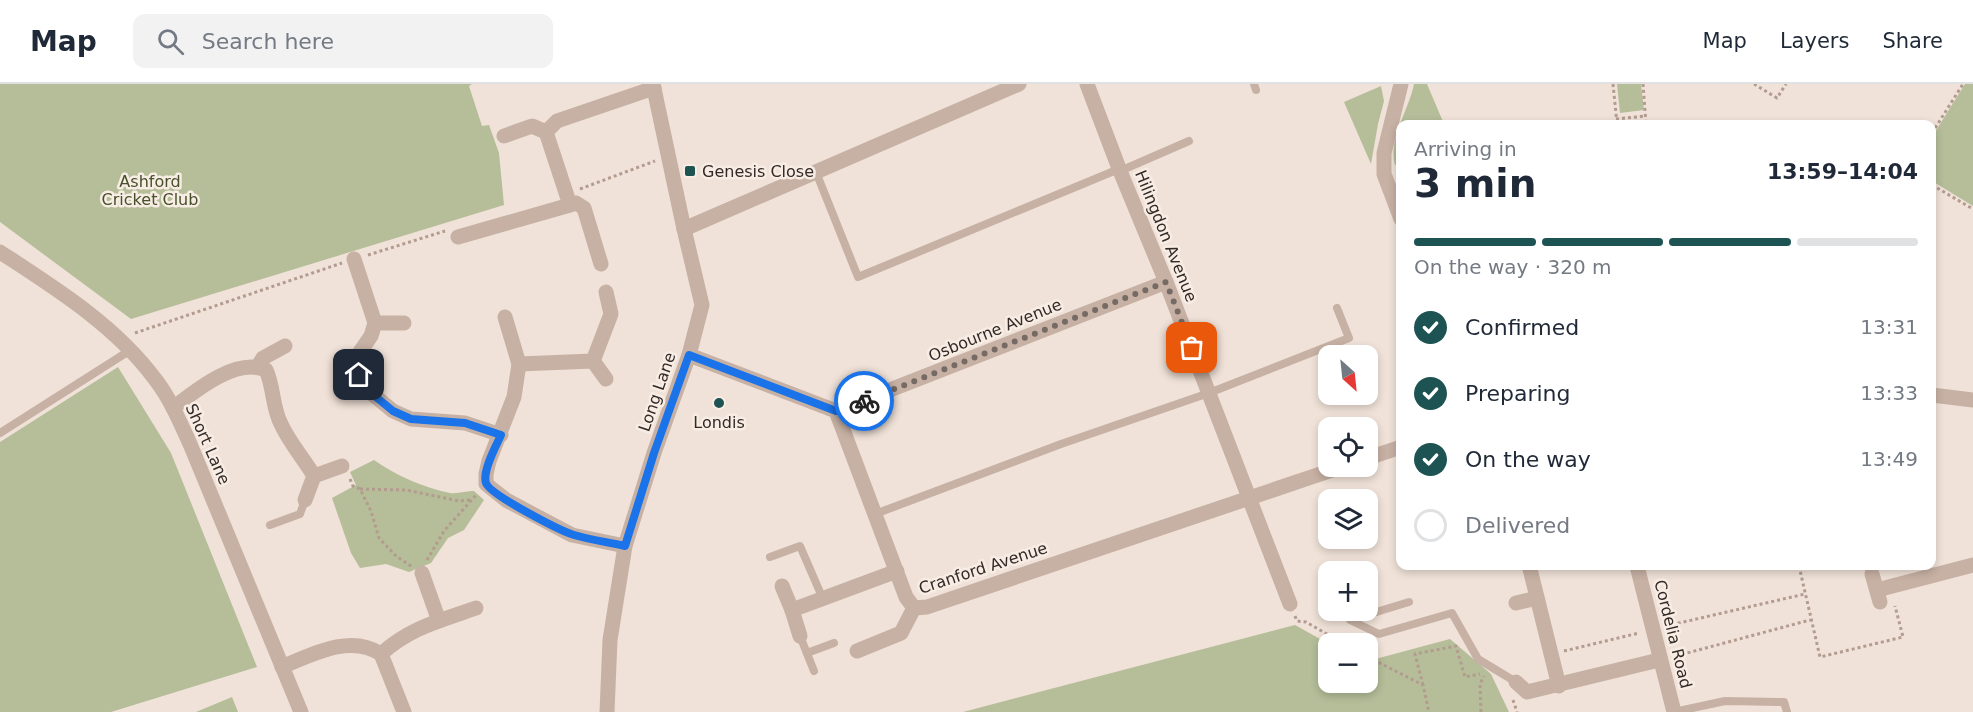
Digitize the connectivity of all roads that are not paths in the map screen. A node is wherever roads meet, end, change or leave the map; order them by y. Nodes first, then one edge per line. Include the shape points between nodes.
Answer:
1 (1019, 84) edge
2 (1087, 84) edge
3 (1401, 84) edge
4 (654, 86) edge
5 (546, 132) junction
6 (504, 136) dead end
7 (1189, 141) dead end
8 (1120, 170) junction
9 (816, 172) junction
10 (568, 199) junction
11 (1396, 206) edge
12 (684, 229) junction
13 (454, 233) road end
14 (0, 252) edge
15 (354, 259) road end
16 (601, 264) dead end
17 (1166, 282) junction
18 (606, 292) dead end
19 (1337, 308) dead end
20 (505, 317) dead end
21 (375, 323) junction
22 (404, 323) dead end
23 (125, 346) junction
24 (285, 346) dead end
25 (689, 355) junction
26 (593, 361) junction
27 (519, 364) junction
28 (258, 366) junction
29 (606, 379) dead end
30 (1209, 393) junction
31 (1936, 395) edge
32 (1973, 400) edge
33 (172, 408) junction
34 (836, 411) junction
35 (0, 433) edge
36 (501, 435) junction
37 (1396, 449) edge
38 (1378, 455) edge
39 (342, 466) road end
40 (1318, 475) edge
41 (314, 476) junction
42 (1250, 499) junction
43 (306, 500) joint
44 (875, 514) junction
45 (270, 525) dead end
46 (625, 546) junction
47 (770, 557) dead end
48 (1973, 566) edge
49 (1530, 570) edge
50 (1638, 570) edge
51 (897, 572) junction
52 (422, 573) road end
53 (1872, 574) dead end
54 (782, 586) dead end
55 (1537, 598) junction
56 (823, 599) junction
57 (1409, 602) dead end
58 (1516, 603) dead end
59 (1290, 604) road end
60 (476, 608) dead end
61 (914, 608) junction
62 (792, 610) junction
63 (439, 621) junction
64 (800, 636) joint
65 (834, 643) dead end
66 (856, 651) dead end
67 (807, 653) junction
68 (381, 654) junction
69 (1659, 660) junction
70 (282, 667) junction
71 (814, 671) dead end
72 (1516, 682) joint
73 (1559, 686) junction
74 (301, 712) edge
75 (404, 712) edge
76 (607, 712) edge
77 (1674, 712) edge
78 (1787, 712) edge

1 - 9 street
2 - 8 street, Hilingdon Avenue
3 - 11 street via 1384,153 1384,174
4 - 5 street via 557,121
4 - 12 street, Long Lane
5 - 6 street via 532,126
5 - 10 street
7 - 8 lane
8 - 9 lane via 858,277
8 - 17 street, Hilingdon Avenue
9 - 12 street
10 - 13 street
10 - 16 street via 584,208
12 - 25 street, Long Lane via 702,305
14 - 23 street, Short Lane via 72,299
15 - 21 street
17 - 30 street, Hilingdon Avenue
17 - 34 street, Osbourne Avenue
18 - 26 street via 611,314
19 - 30 lane via 1349,338
20 - 27 street
21 - 22 street
21 - 36 street via 353,362 365,388 393,411 411,419 465,423
23 - 33 street, Short Lane via 155,379
23 - 35 lane
24 - 28 street via 270,352
25 - 34 street
25 - 46 street, Long Lane
26 - 27 street
26 - 29 street
27 - 36 street via 514,397
28 - 33 street via 219,376
28 - 41 street via 266,370 271,381 281,426
30 - 42 street, Hilingdon Avenue
30 - 44 lane
31 - 32 street
33 - 70 street, Short Lane
34 - 44 street, Cranford Avenue
36 - 46 street via 489,461 486,484 506,500 572,535
37 - 38 street
39 - 41 street
40 - 42 street, Cranford Avenue
41 - 43 street
42 - 59 street, Hilingdon Avenue
42 - 61 street, Cranford Avenue via 927,607
43 - 45 lane via 300,513
44 - 51 street, Cranford Avenue
46 - 76 street, Long Lane via 610,640
47 - 56 lane via 800,546
48 - 53 street via 1882,593
49 - 55 street
50 - 69 street, Cordelia Road
51 - 56 street
51 - 61 street, Cranford Avenue
52 - 63 street
54 - 62 street
55 - 58 street
55 - 73 street
56 - 62 street
57 - 72 lane via 1350,620 1379,634 1452,613 1478,659
60 - 63 street
61 - 66 street via 901,633
62 - 64 street
63 - 68 street via 401,637
64 - 67 lane
65 - 67 lane
67 - 71 lane
68 - 70 street via 364,647 341,646
68 - 75 street
69 - 73 street
69 - 77 street, Cordelia Road
70 - 74 street, Short Lane
72 - 73 street via 1527,692
77 - 78 lane via 1725,701 1784,702

